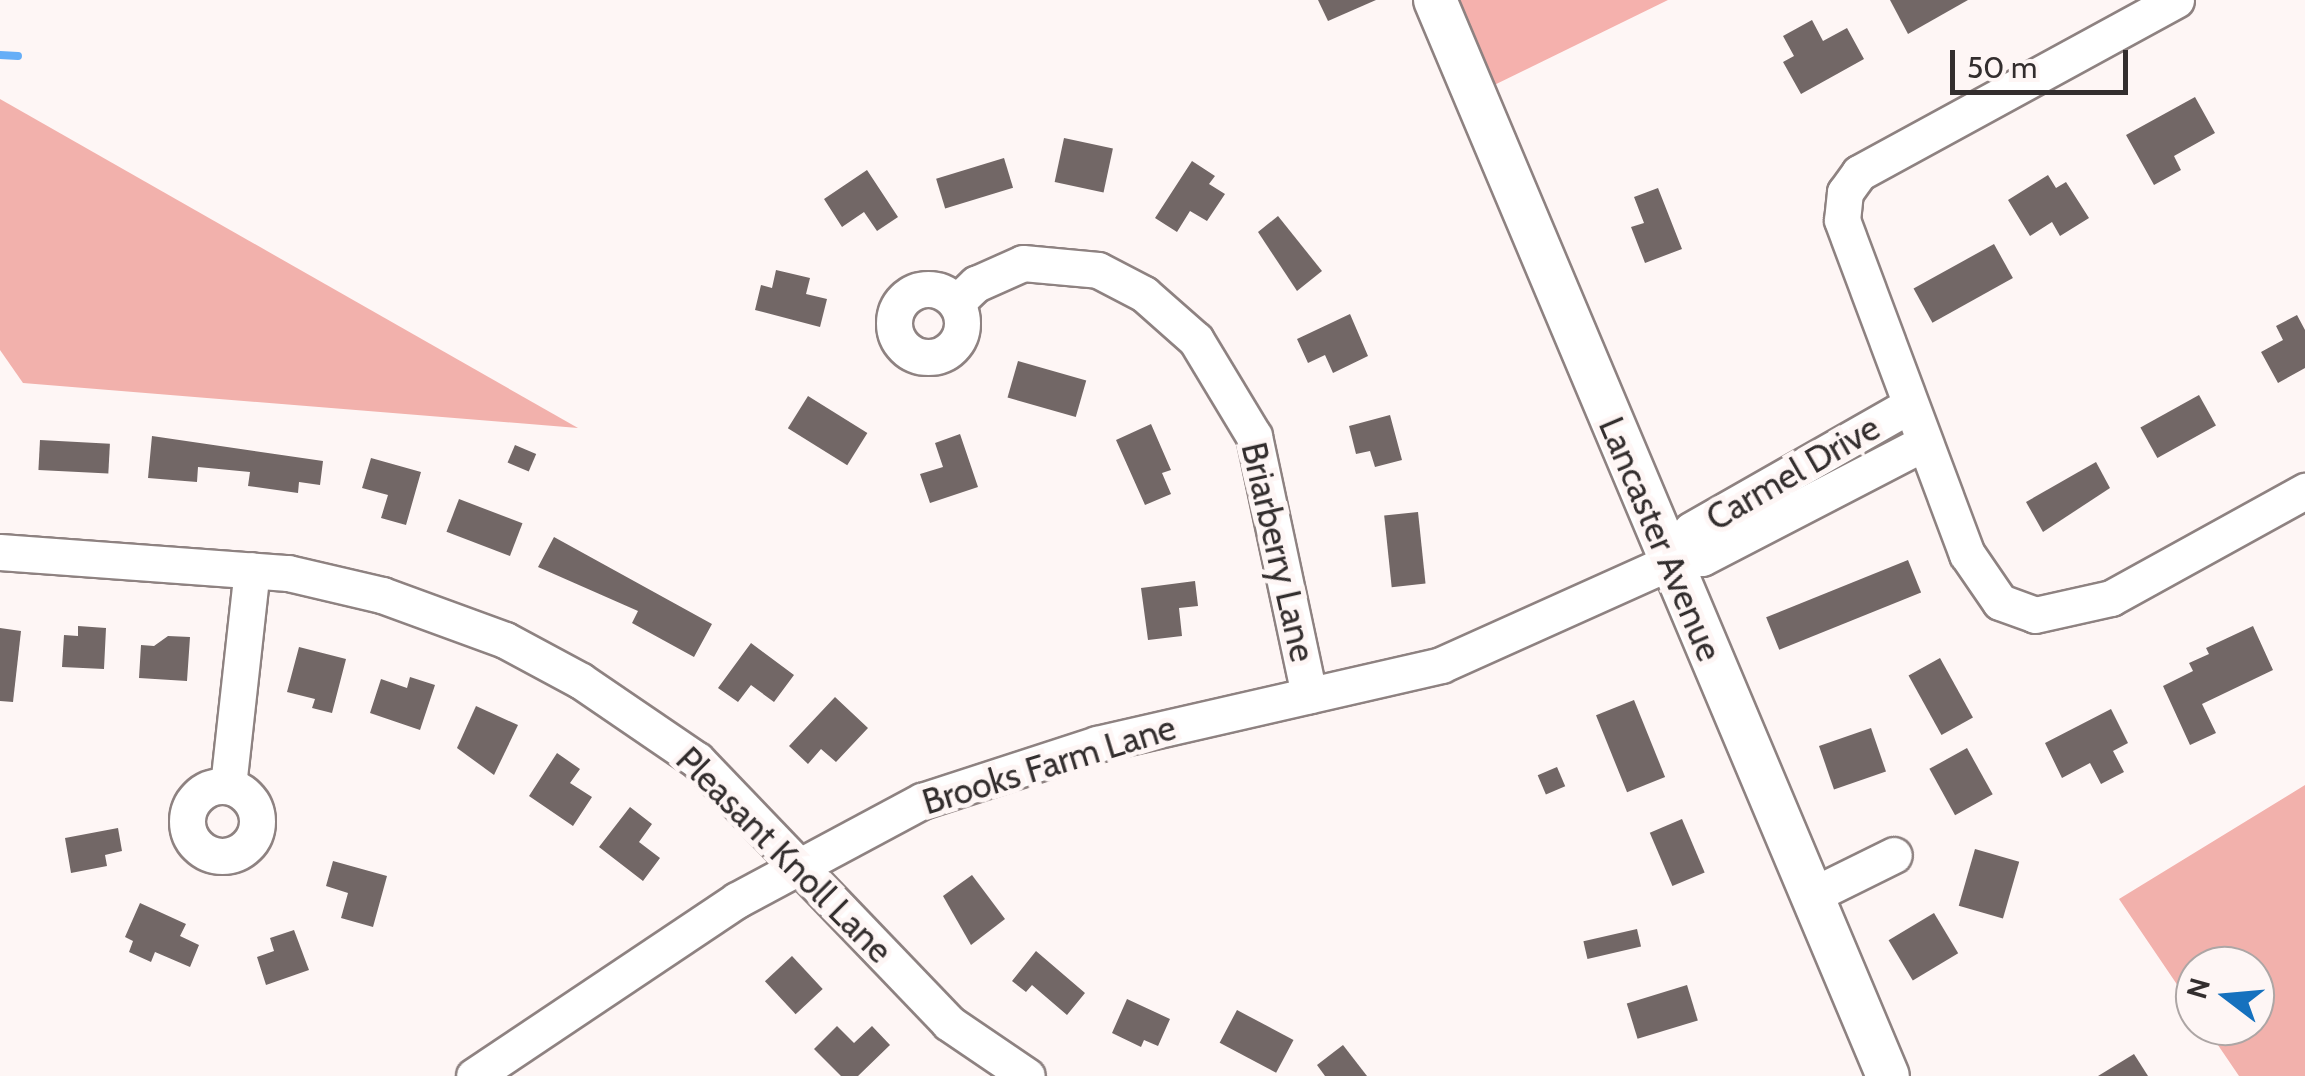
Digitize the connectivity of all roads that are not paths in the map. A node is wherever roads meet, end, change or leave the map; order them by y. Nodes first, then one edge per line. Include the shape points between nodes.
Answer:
1 (1435, 0) edge
2 (2176, 0) edge
3 (956, 303) dead end
4 (1907, 407) junction
5 (1922, 444) junction
6 (2305, 491) edge
7 (0, 552) edge
8 (1672, 561) junction
9 (252, 570) junction
10 (1309, 695) junction
11 (228, 786) dead end
12 (1894, 855) dead end
13 (798, 863) junction
14 (1812, 895) junction
15 (474, 1076) edge
16 (1028, 1076) edge
17 (1888, 1076) edge

1 - 8 main road, Lancaster Avenue
2 - 4 street via 1858,173 1845,192 1842,220
3 - 10 street, Briarberry Lane via 976,284 1023,264 1098,270 1144,294 1196,340 1254,436
4 - 5 street
4 - 8 street, Carmel Drive via 1691,530
5 - 6 street via 1966,554 2000,602 2035,615 2111,598
5 - 8 street, Carmel Drive via 1702,558
7 - 9 street, Pleasant Knoll Lane
8 - 10 street, Brooks Farm Lane via 1442,665
8 - 14 main road, Lancaster Avenue
9 - 11 street
9 - 13 street, Pleasant Knoll Lane via 382,594 536,656 696,760
10 - 13 street, Brooks Farm Lane via 1097,744 922,801
12 - 14 street
13 - 15 street, Brooks Farm Lane
13 - 16 street, Pleasant Knoll Lane via 949,1023
14 - 17 main road, Lancaster Avenue

